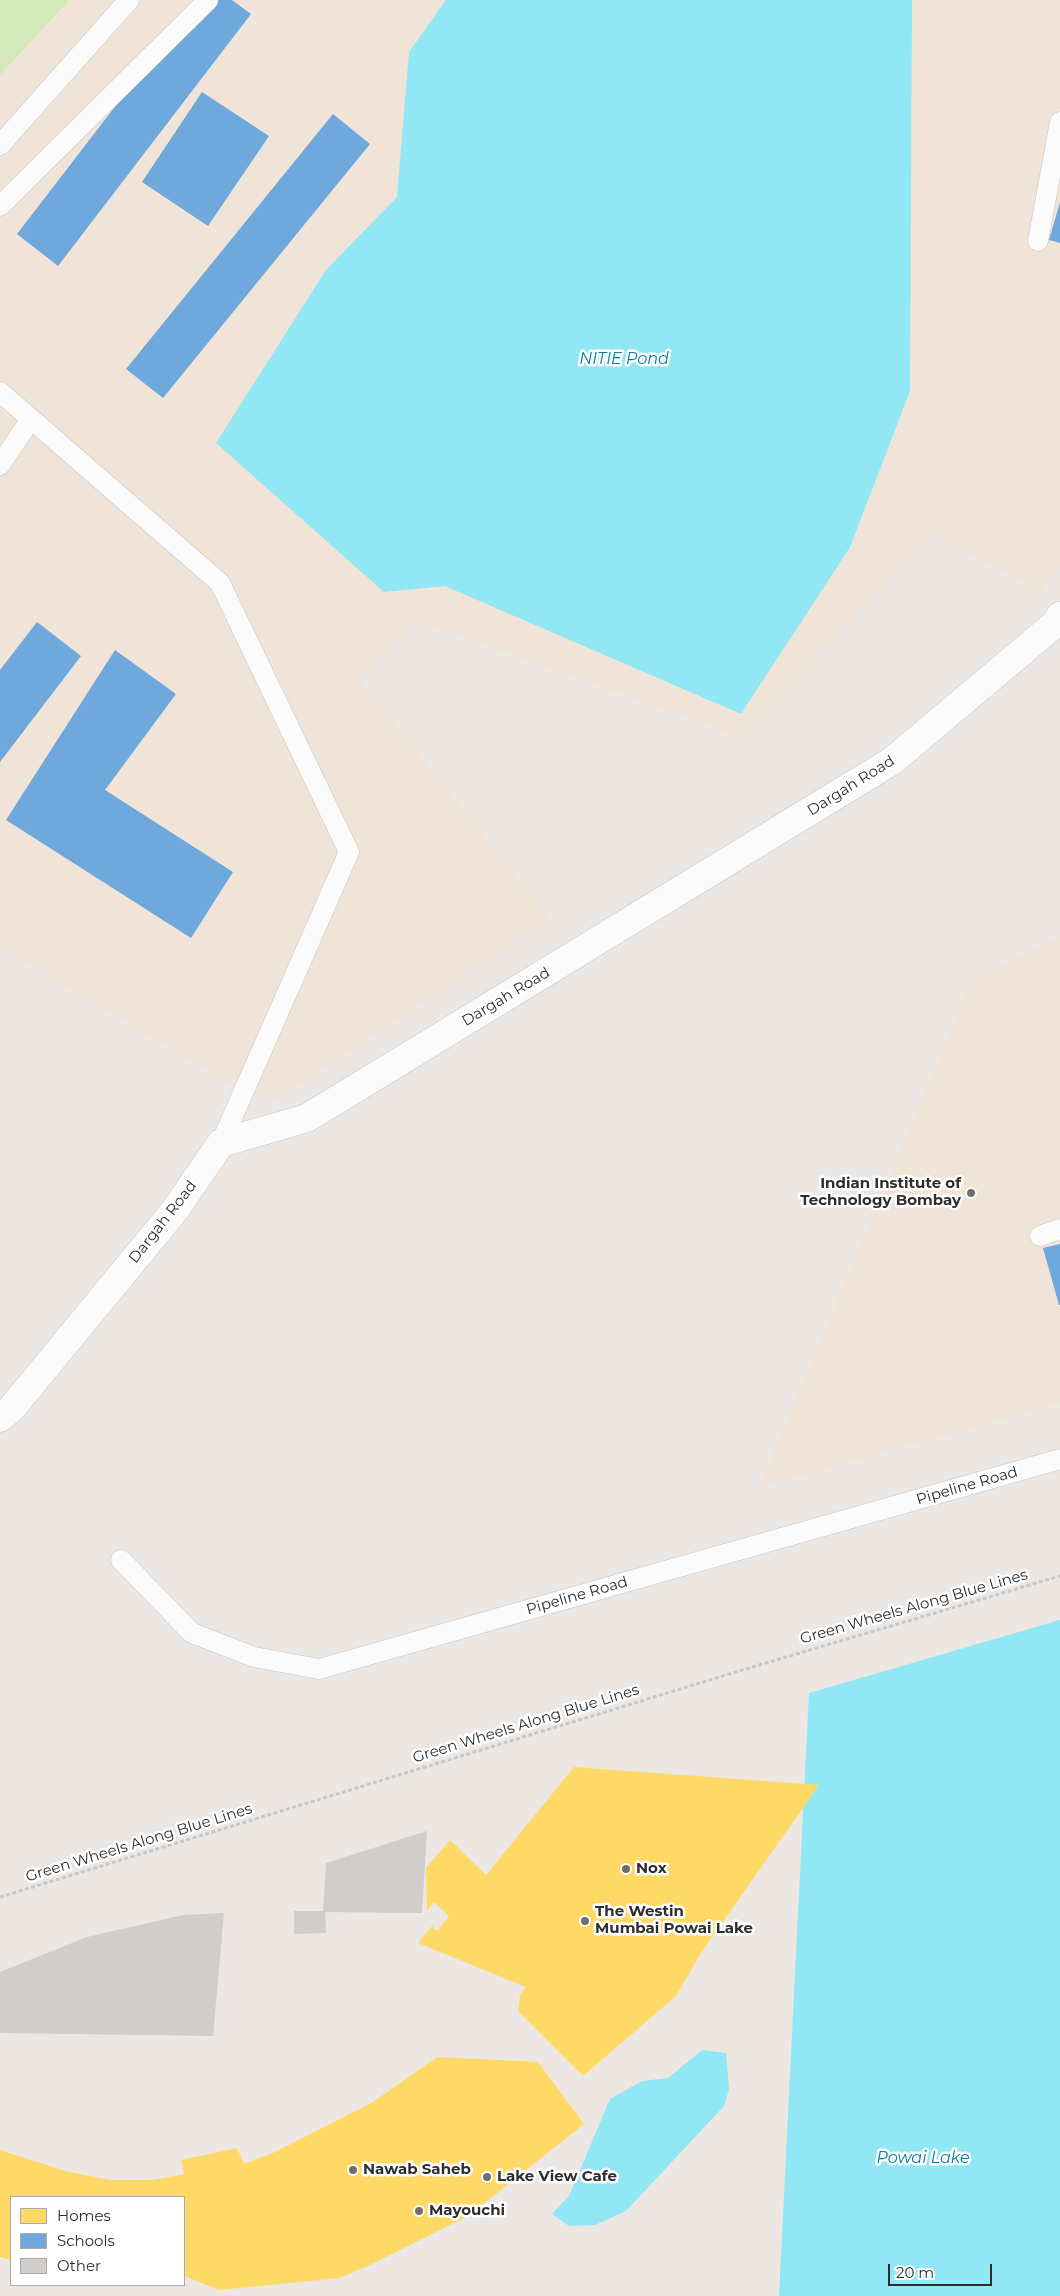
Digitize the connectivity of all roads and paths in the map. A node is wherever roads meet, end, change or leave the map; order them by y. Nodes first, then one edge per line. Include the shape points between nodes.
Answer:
1 (128, 0) edge
2 (208, 0) edge
3 (1060, 122) edge
4 (0, 145) edge
5 (0, 206) edge
6 (1038, 241) dead end
7 (0, 392) edge
8 (31, 420) junction
9 (0, 465) edge
10 (1060, 616) edge
11 (221, 1143) junction
12 (1060, 1229) edge
13 (1040, 1236) dead end
14 (0, 1418) edge
15 (1060, 1459) edge
16 (121, 1560) dead end
17 (1060, 1576) edge
18 (0, 1897) edge

1 - 4 lane
2 - 5 lane
3 - 6 lane
7 - 8 lane
8 - 9 lane
8 - 11 lane via 220,583 349,852
10 - 11 street, Dargah Road via 1055,624 892,761 307,1118
11 - 14 street, Dargah Road via 175,1210 11,1409
12 - 13 lane
15 - 16 lane, Pipeline Road via 319,1669 254,1657 192,1633
17 - 18 path, Green Wheels Along Blue Lines

